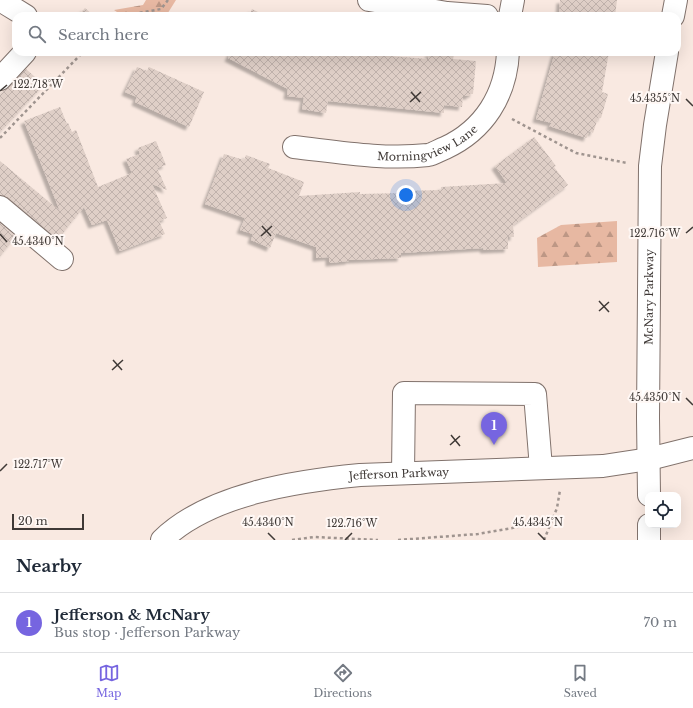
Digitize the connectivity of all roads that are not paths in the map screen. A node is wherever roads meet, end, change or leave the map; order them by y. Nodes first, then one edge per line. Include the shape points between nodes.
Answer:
1 (0, 0) edge
2 (369, 0) edge
3 (513, 0) edge
4 (676, 0) edge
5 (20, 12) edge
6 (441, 12) edge
7 (511, 12) edge
8 (674, 12) edge
9 (21, 56) edge
10 (508, 56) edge
11 (666, 56) edge
12 (0, 79) edge
13 (294, 147) dead end
14 (0, 208) edge
15 (62, 259) dead end
16 (693, 448) edge
17 (649, 459) junction
18 (550, 468) junction
19 (403, 473) junction
20 (649, 492) edge
21 (649, 528) edge
22 (162, 540) edge
23 (649, 540) edge

1 - 5 street
2 - 6 street
3 - 7 street
4 - 8 street
9 - 12 street
10 - 13 street, Morningview Lane via 501,90 492,109 477,128 459,142 430,155 382,157
11 - 17 street, McNary Parkway via 650,166
14 - 15 street
16 - 17 street, Jefferson Parkway
17 - 18 street, Jefferson Parkway via 603,466
17 - 20 street, McNary Parkway
18 - 19 street, Jefferson Parkway
18 - 19 street via 535,394 404,393
19 - 22 street, Jefferson Parkway via 324,478 261,491 201,513 174,529
21 - 23 street

